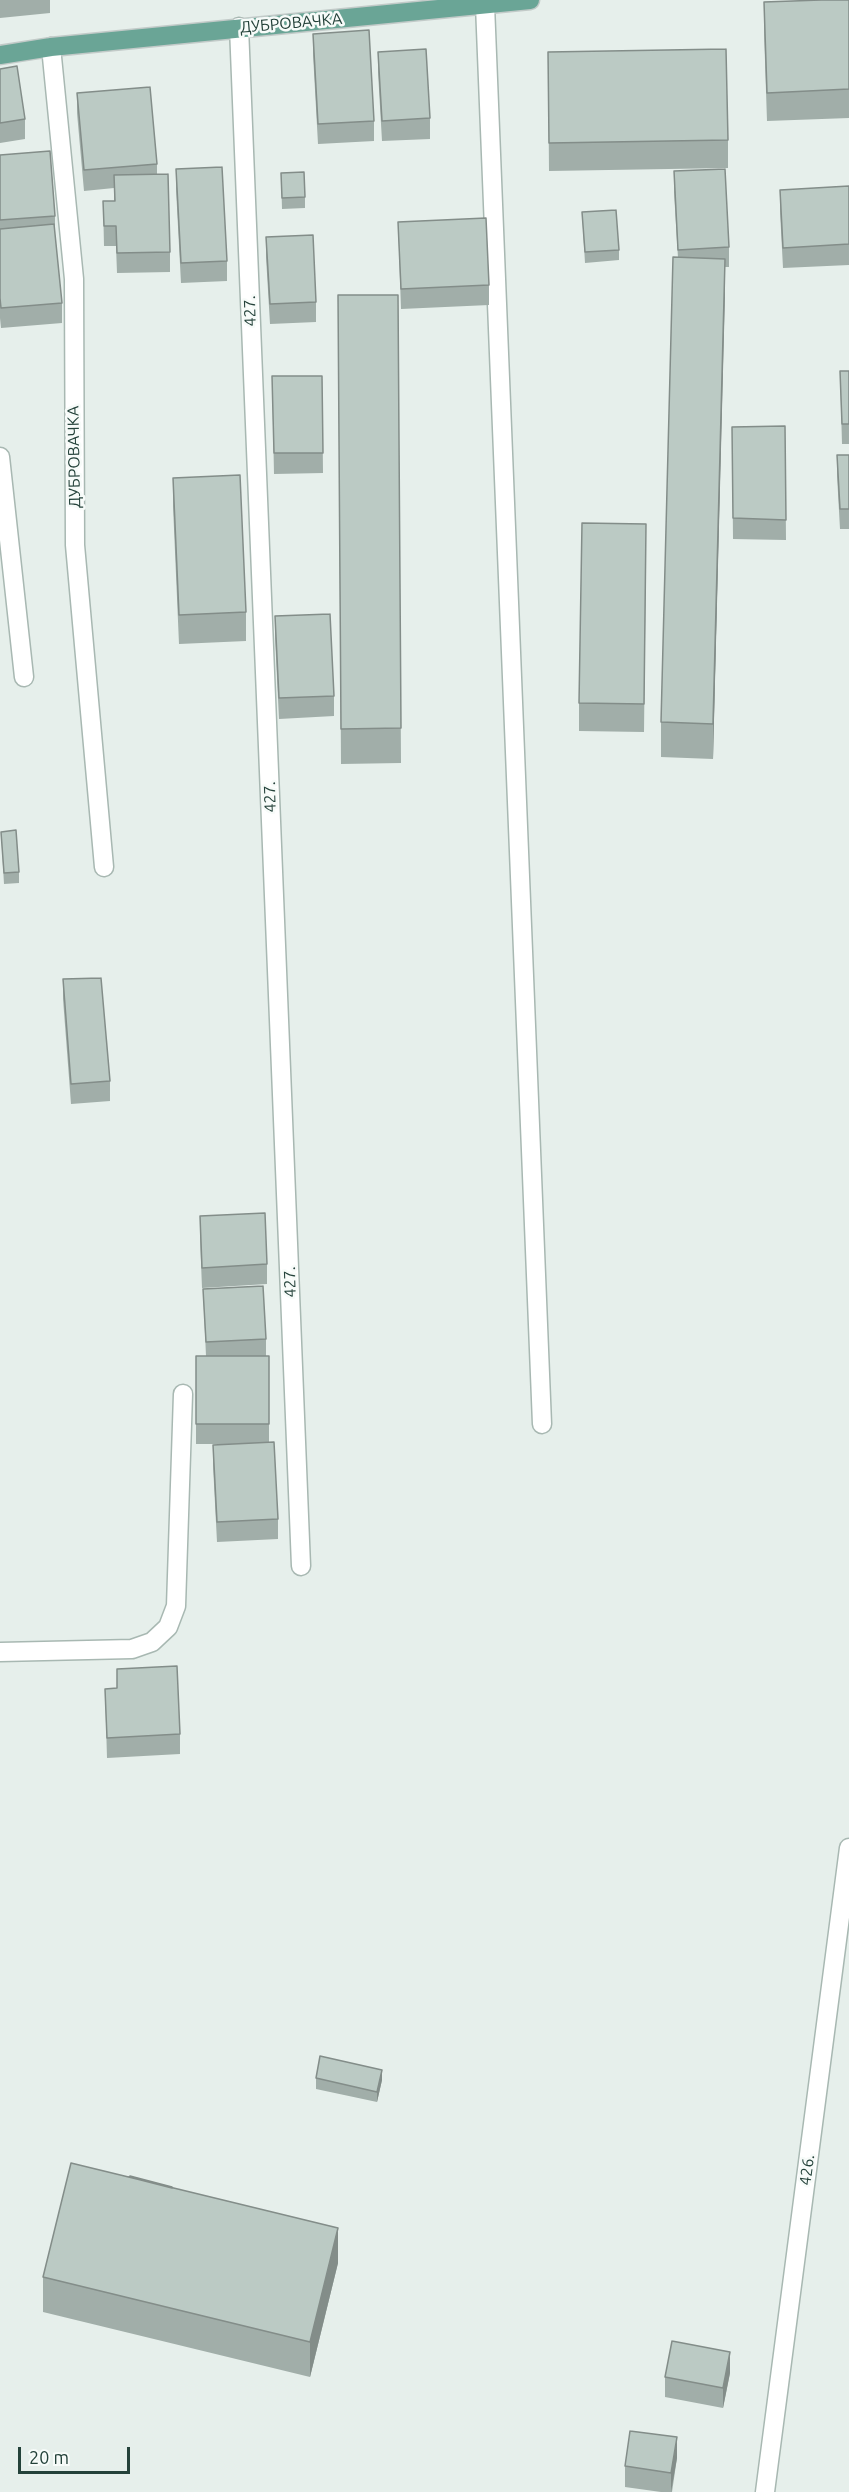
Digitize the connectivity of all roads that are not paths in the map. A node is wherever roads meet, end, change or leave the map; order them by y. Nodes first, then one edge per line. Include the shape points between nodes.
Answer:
1 (530, 0) edge
2 (485, 5) junction
3 (239, 27) junction
4 (51, 47) junction
5 (0, 55) edge
6 (0, 457) edge
7 (24, 677) dead end
8 (104, 867) dead end
9 (183, 1394) dead end
10 (542, 1424) dead end
11 (302, 1566) dead end
12 (0, 1652) edge
13 (849, 1848) edge
14 (765, 2492) edge

1 - 2 main road, ДУБРОВАЧКА
2 - 3 main road, ДУБРОВАЧКА
2 - 10 street
3 - 4 main road, ДУБРОВАЧКА
3 - 11 street, 427.
4 - 5 main road, ДУБРОВАЧКА
4 - 8 street, ДУБРОВАЧКА via 74,279 75,545
6 - 7 street
9 - 12 street via 176,1606 168,1627 152,1642 132,1648
13 - 14 street, 426.

